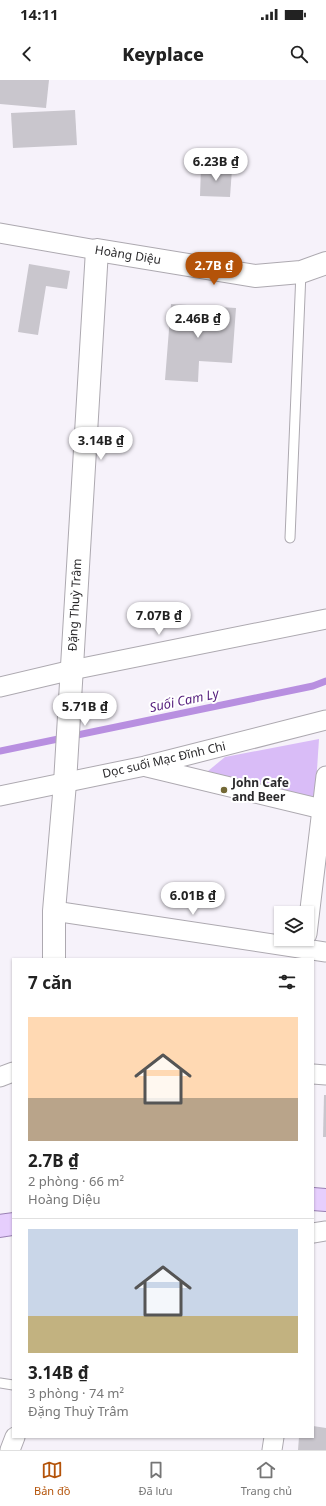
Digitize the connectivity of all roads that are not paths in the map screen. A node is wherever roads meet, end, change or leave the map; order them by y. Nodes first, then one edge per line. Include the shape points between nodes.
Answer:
1 (0, 233) edge
2 (97, 250) junction
3 (326, 263) edge
4 (302, 272) junction
5 (290, 538) dead end
6 (326, 619) edge
7 (72, 670) junction
8 (0, 687) edge
9 (326, 720) edge
10 (145, 766) junction
11 (326, 776) edge
12 (65, 783) junction
13 (0, 796) edge
14 (324, 810) edge
15 (311, 906) edge
16 (54, 911) junction
17 (274, 936) edge
18 (314, 945) edge
19 (326, 952) edge
20 (54, 958) edge
21 (12, 1072) edge
22 (314, 1074) edge
23 (326, 1075) edge
24 (0, 1077) edge
25 (314, 1199) edge
26 (326, 1200) edge
27 (12, 1224) edge
28 (0, 1226) edge
29 (326, 1231) edge
30 (314, 1233) edge
31 (0, 1383) edge
32 (12, 1385) edge
33 (15, 1438) edge
34 (274, 1438) edge
35 (10, 1450) edge
36 (272, 1450) edge

1 - 2 street, Hoàng Diệu
2 - 4 street, Hoàng Diệu via 255,276
2 - 7 street, Đặng Thuỳ Trâm
3 - 4 street, Hoàng Diệu
4 - 5 lane
6 - 7 street
7 - 8 street
7 - 12 street, Đặng Thuỳ Trâm
9 - 10 street, Dọc suối Mạc Đĩnh Chi
10 - 12 street, Dọc suối Mạc Đĩnh Chi
10 - 14 street
11 - 14 street
12 - 13 street, Dọc suối Mạc Đĩnh Chi
12 - 16 street, Đặng Thuỳ Trâm
14 - 15 street
16 - 17 street
16 - 20 street, Đặng Thuỳ Trâm
18 - 19 street
21 - 24 street
22 - 23 street
25 - 26 main road
27 - 28 main road
29 - 30 street
31 - 32 lane
33 - 35 street
34 - 36 street

